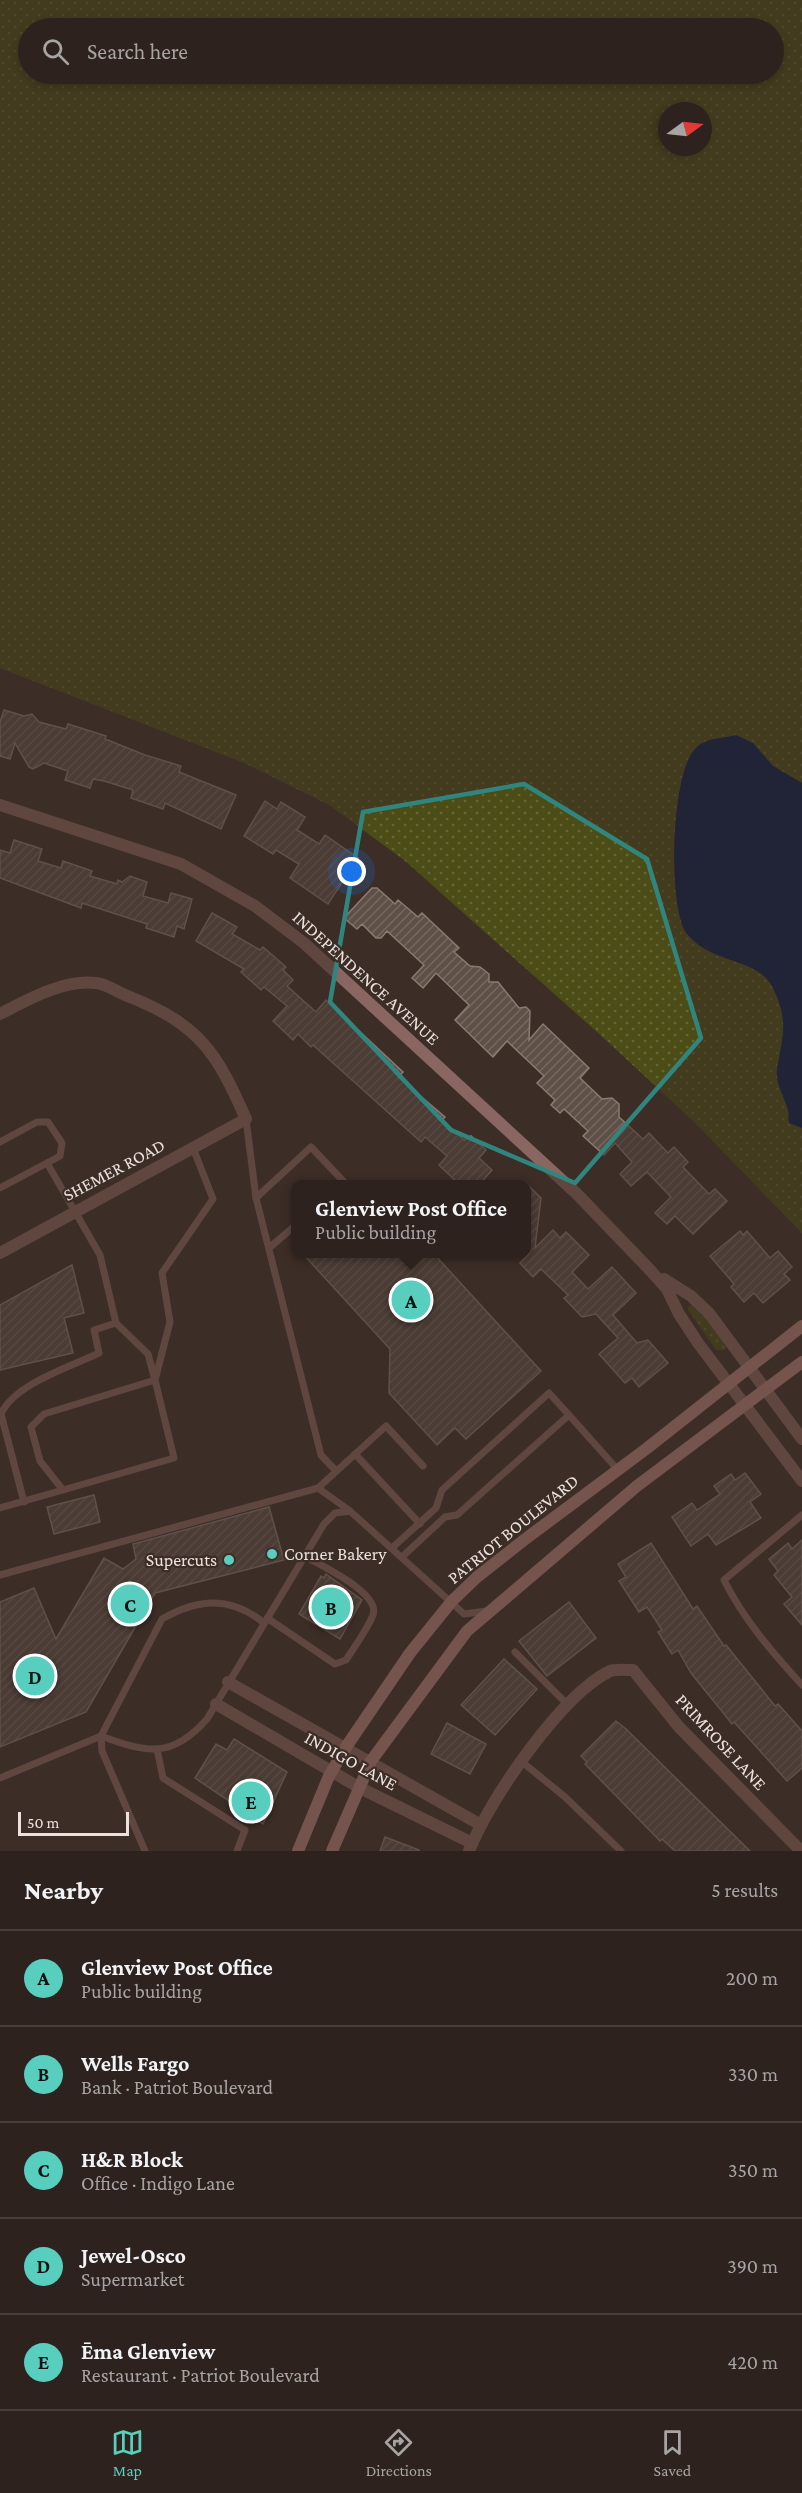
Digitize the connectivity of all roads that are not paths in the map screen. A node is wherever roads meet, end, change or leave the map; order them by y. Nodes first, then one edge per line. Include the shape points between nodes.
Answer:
1 (0, 805) edge
2 (0, 1014) edge
3 (246, 1119) junction
4 (0, 1142) edge
5 (193, 1148) junction
6 (47, 1163) junction
7 (342, 1180) edge
8 (0, 1188) edge
9 (256, 1197) junction
10 (74, 1212) junction
11 (291, 1229) edge
12 (269, 1248) junction
13 (0, 1252) edge
14 (650, 1270) junction
15 (116, 1323) junction
16 (802, 1326) edge
17 (802, 1362) edge
18 (748, 1367) junction
19 (156, 1380) junction
20 (729, 1383) junction
21 (765, 1390) junction
22 (745, 1404) junction
23 (569, 1415) junction
24 (802, 1439) edge
25 (355, 1454) junction
26 (423, 1466) dead end
27 (618, 1470) junction
28 (336, 1472) junction
29 (802, 1481) edge
30 (318, 1488) junction
31 (63, 1490) junction
32 (24, 1502) junction
33 (0, 1508) edge
34 (436, 1508) junction
35 (350, 1511) junction
36 (802, 1515) edge
37 (445, 1517) junction
38 (420, 1524) junction
39 (392, 1548) junction
40 (305, 1556) junction
41 (402, 1557) junction
42 (0, 1575) edge
43 (452, 1601) junction
44 (490, 1611) junction
45 (265, 1621) junction
46 (515, 1652) dead end
47 (612, 1670) joint
48 (228, 1682) junction
49 (802, 1685) edge
50 (216, 1704) junction
51 (569, 1706) junction
52 (101, 1736) junction
53 (346, 1747) junction
54 (157, 1749) junction
55 (371, 1761) junction
56 (521, 1761) junction
57 (332, 1771) junction
58 (0, 1778) edge
59 (360, 1788) junction
60 (481, 1825) junction
61 (471, 1847) edge
62 (145, 1851) edge
63 (237, 1851) edge
64 (298, 1851) edge
65 (332, 1851) edge
66 (621, 1851) edge
67 (801, 1851) edge

1 - 14 street, INDEPENDENCE AVENUE via 180,864 255,906 304,943 511,1133
2 - 3 street via 78,983 97,983 153,1006 209,1047
3 - 5 street, SHEMER ROAD
3 - 9 lane
4 - 6 lane via 37,1122 48,1122 62,1143 60,1155
5 - 10 street, SHEMER ROAD
5 - 19 lane via 213,1199 162,1273 170,1322
6 - 8 lane
6 - 10 lane
7 - 9 lane via 311,1147
9 - 12 lane
10 - 13 street, SHEMER ROAD
10 - 15 lane via 100,1255
11 - 12 lane
12 - 28 lane via 321,1455
14 - 18 street, INDEPENDENCE AVENUE via 700,1303
14 - 20 street, INDEPENDENCE AVENUE via 667,1289 686,1326
15 - 19 lane via 148,1354
15 - 32 lane via 94,1329 99,1353 19,1391 6,1402 1,1414
16 - 18 main road, PATRIOT BOULEVARD
17 - 21 main road
18 - 20 main road, PATRIOT BOULEVARD
18 - 21 street, INDEPENDENCE AVENUE
19 - 31 lane via 174,1458
19 - 31 lane via 44,1414 36,1421 31,1428 40,1461
20 - 22 street, INDEPENDENCE AVENUE
20 - 27 main road, PATRIOT BOULEVARD
21 - 22 main road
21 - 24 street, INDEPENDENCE AVENUE
22 - 29 street, INDEPENDENCE AVENUE
22 - 44 main road via 637,1486
23 - 27 lane
23 - 34 lane via 549,1393 442,1490
23 - 37 lane via 457,1515
25 - 26 lane via 386,1426
25 - 28 lane
25 - 38 lane
27 - 43 main road, PATRIOT BOULEVARD via 516,1546
28 - 30 lane
30 - 35 lane
30 - 42 lane
31 - 32 lane
32 - 33 lane
34 - 37 lane
34 - 38 lane
35 - 39 lane
35 - 40 lane via 333,1515
36 - 49 lane via 724,1580 765,1644
37 - 41 lane
38 - 39 lane
39 - 41 lane
40 - 45 lane
40 - 45 lane via 363,1590 373,1602 374,1613 346,1660 335,1664
41 - 43 lane
43 - 44 lane via 464,1614
43 - 53 main road, PATRIOT BOULEVARD via 410,1653
44 - 55 main road via 467,1631
45 - 48 lane
45 - 52 lane via 247,1609 224,1602 178,1610 162,1619
46 - 51 lane
47 - 51 street, INDIGO LANE
47 - 67 street, PRIMROSE LANE via 633,1670 679,1727
48 - 50 lane
48 - 53 street, INDIGO LANE
50 - 54 lane via 192,1736 173,1748
50 - 57 street, INDIGO LANE
51 - 56 street, INDIGO LANE
52 - 54 lane via 130,1746
52 - 58 lane
52 - 62 lane via 102,1750
53 - 55 street, INDIGO LANE
53 - 57 main road, PATRIOT BOULEVARD
54 - 63 lane via 163,1778 244,1830
55 - 59 main road
55 - 60 street, INDIGO LANE
56 - 60 street, INDIGO LANE
56 - 66 lane
57 - 59 street, INDIGO LANE
57 - 64 main road, PATRIOT BOULEVARD
59 - 61 street, INDIGO LANE
59 - 65 main road
60 - 61 street, INDIGO LANE

